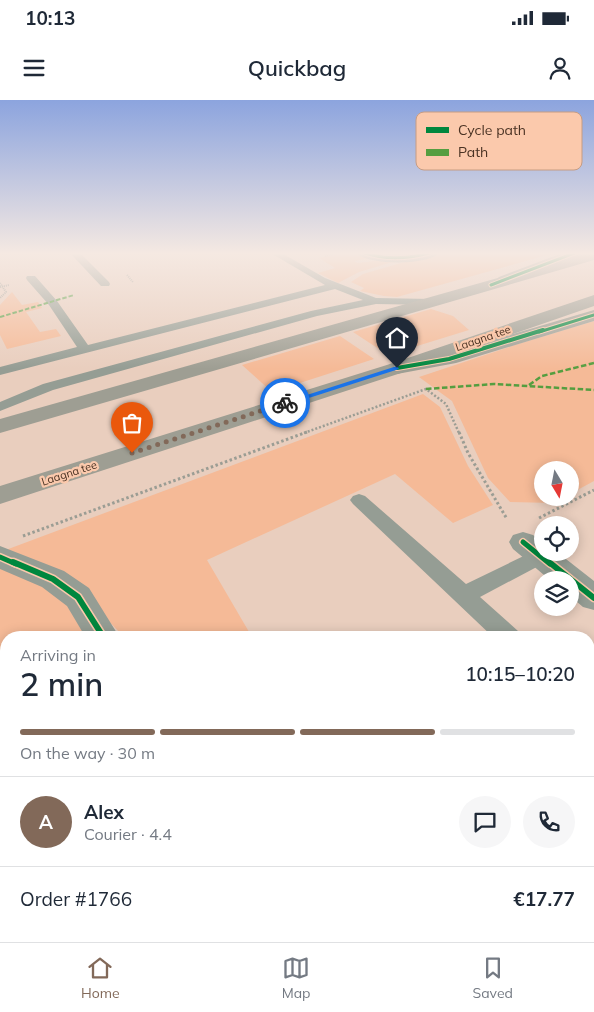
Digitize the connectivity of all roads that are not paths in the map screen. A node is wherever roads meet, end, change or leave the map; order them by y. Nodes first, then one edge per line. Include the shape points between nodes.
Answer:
1 (43, 291) edge
2 (315, 291) edge
3 (350, 291) edge
4 (469, 291) edge
5 (594, 300) edge
6 (376, 301) junction
7 (432, 302) junction
8 (594, 315) edge
9 (85, 349) junction
10 (397, 368) junction
11 (0, 371) edge
12 (0, 406) edge
13 (0, 426) edge
14 (0, 496) edge
15 (358, 500) dead end
16 (526, 543) joint
17 (9, 547) edge
18 (464, 595) junction
19 (594, 598) edge
20 (100, 631) edge
21 (503, 631) edge

1 - 9 lane
2 - 9 lane
3 - 6 lane
4 - 7 main road
5 - 10 main road, Laagna tee
6 - 7 lane
6 - 12 lane via 315,313 113,368 48,387
7 - 13 main road
8 - 10 street via 448,359
9 - 11 lane
10 - 14 main road, Laagna tee
15 - 18 lane
16 - 18 lane
16 - 19 street
17 - 20 street via 78,597
18 - 21 lane

